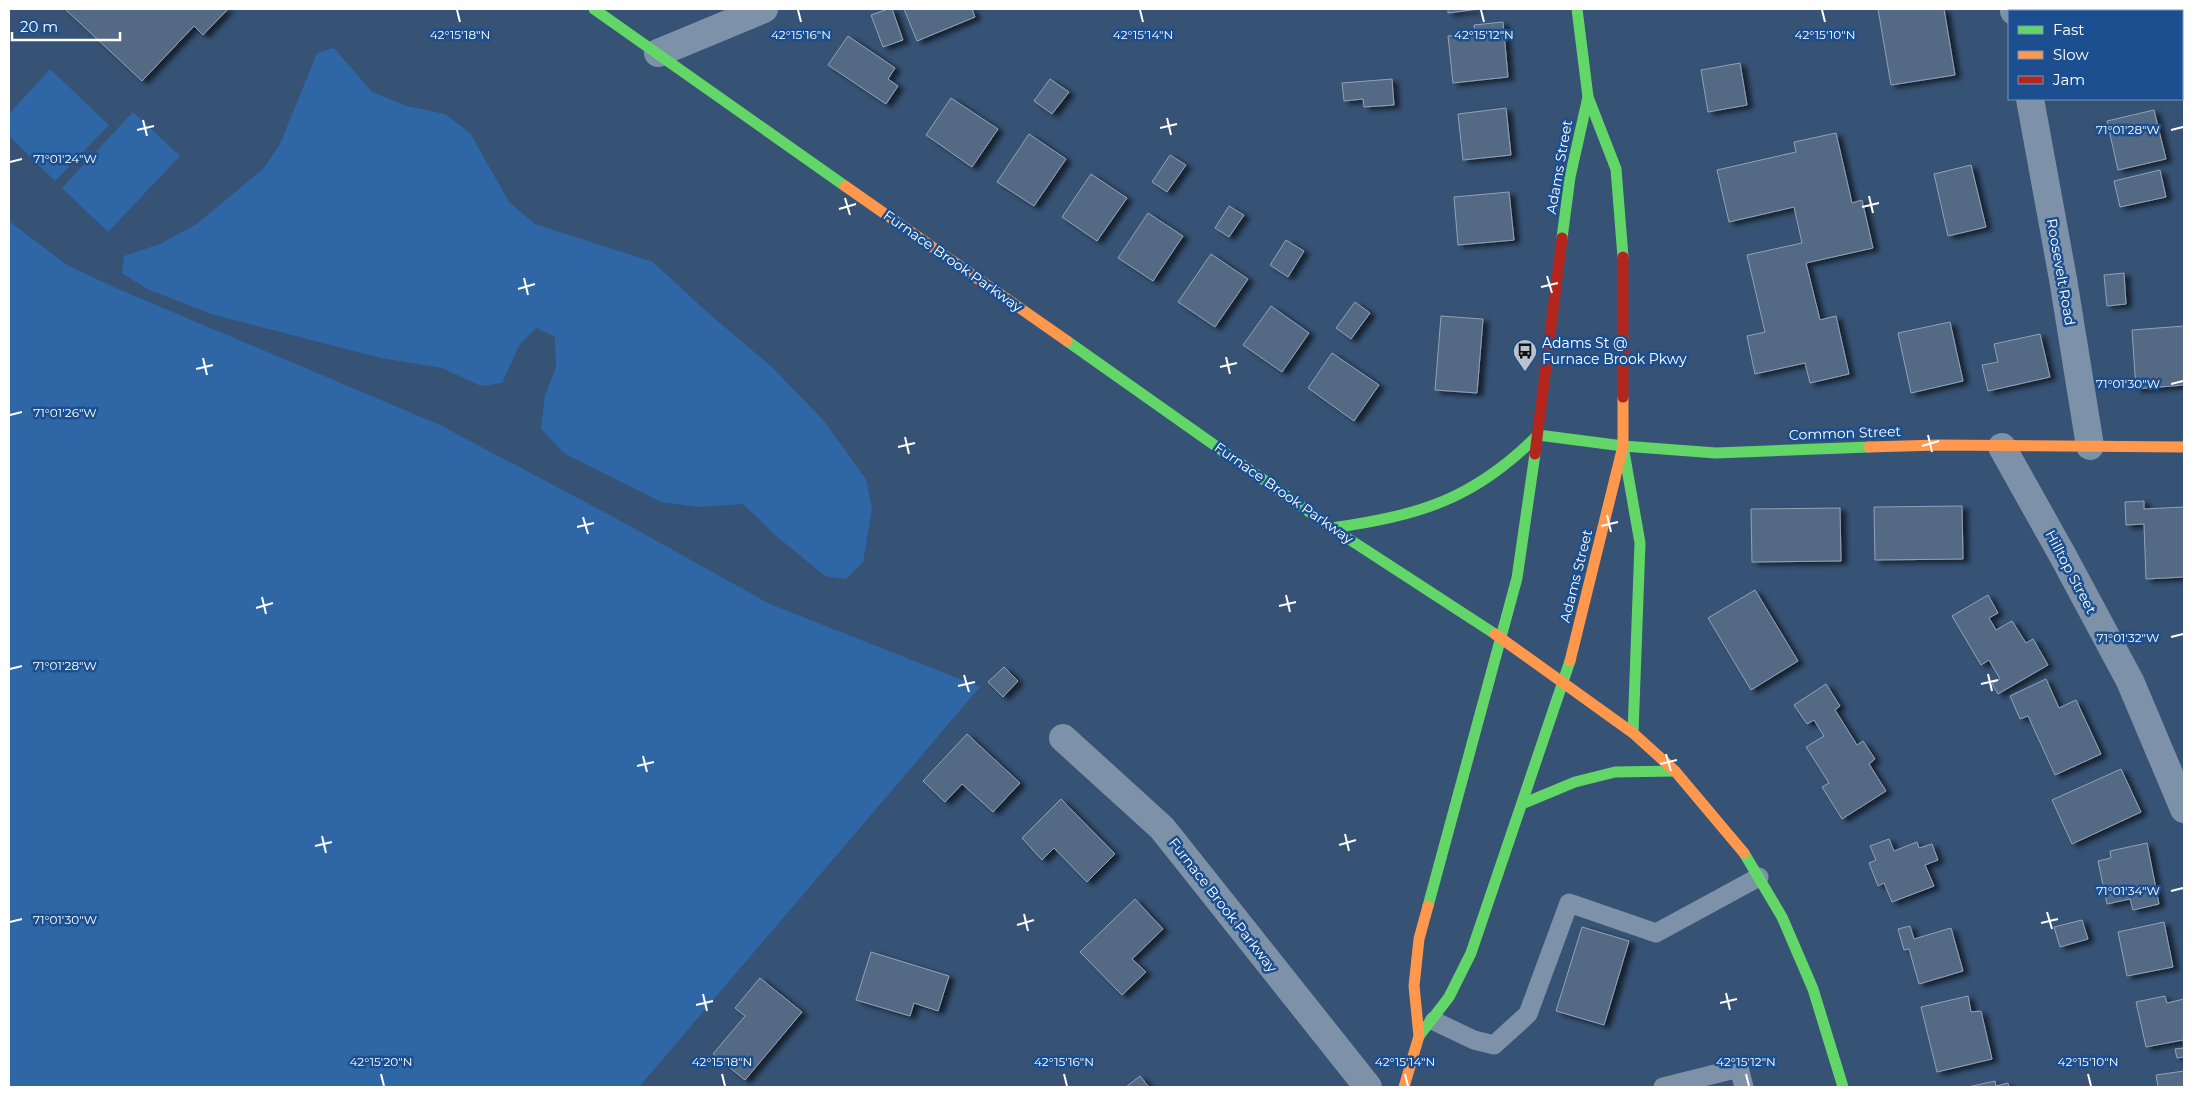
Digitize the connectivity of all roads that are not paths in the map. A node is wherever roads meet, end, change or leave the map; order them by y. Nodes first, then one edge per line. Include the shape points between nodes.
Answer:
1 (594, 9) edge
2 (764, 9) edge
3 (1577, 9) edge
4 (658, 53) junction
5 (1588, 97) junction
6 (2030, 100) edge
7 (1538, 436) junction
8 (1623, 446) junction
9 (2090, 446) junction
10 (2002, 447) junction
11 (2184, 447) edge
12 (1332, 528) junction
13 (1501, 638) junction
14 (1564, 682) junction
15 (1633, 733) junction
16 (1063, 738) dead end
17 (1675, 771) junction
18 (1522, 804) junction
19 (2184, 809) edge
20 (1759, 877) junction
21 (1434, 1021) junction
22 (1419, 1036) junction
23 (1368, 1087) edge
24 (1404, 1087) edge
25 (1663, 1087) edge
26 (1744, 1087) edge
27 (1843, 1087) edge

1 - 4 main road, Furnace Brook Parkway
2 - 4 street
3 - 5 main road, Adams Street
4 - 12 main road, Furnace Brook Parkway
5 - 7 main road, Adams Street via 1570,177
5 - 8 main road, Adams Street via 1616,169 1623,259
6 - 9 street, Roosevelt Road
7 - 8 main road, Common Street
7 - 12 main road via 1500,470 1466,491 1423,510 1373,523
7 - 13 main road, Adams Street via 1517,578
8 - 10 main road, Common Street via 1716,453 1939,445
8 - 14 main road, Adams Street
8 - 15 main road via 1640,543
9 - 10 main road, Common Street
9 - 11 main road, Common Street
10 - 19 street, Hilltop Street via 2130,681
12 - 13 main road, Furnace Brook Parkway
13 - 14 main road, Furnace Brook Parkway
13 - 22 main road, Adams Street via 1419,939 1414,986
14 - 15 main road, Furnace Brook Parkway
14 - 18 main road, Adams Street
15 - 17 main road, Furnace Brook Parkway
16 - 23 street, Furnace Brook Parkway via 1162,828
17 - 18 main road via 1615,772 1575,782
17 - 20 main road, Furnace Brook Parkway via 1740,845
18 - 21 main road, Adams Street via 1471,953
20 - 21 lane via 1656,933 1569,903 1528,1014 1494,1045 1474,1040
20 - 27 main road, Furnace Brook Parkway via 1782,917 1813,988
21 - 22 main road, Adams Street
22 - 24 main road, Adams Street
25 - 26 lane via 1739,1068

